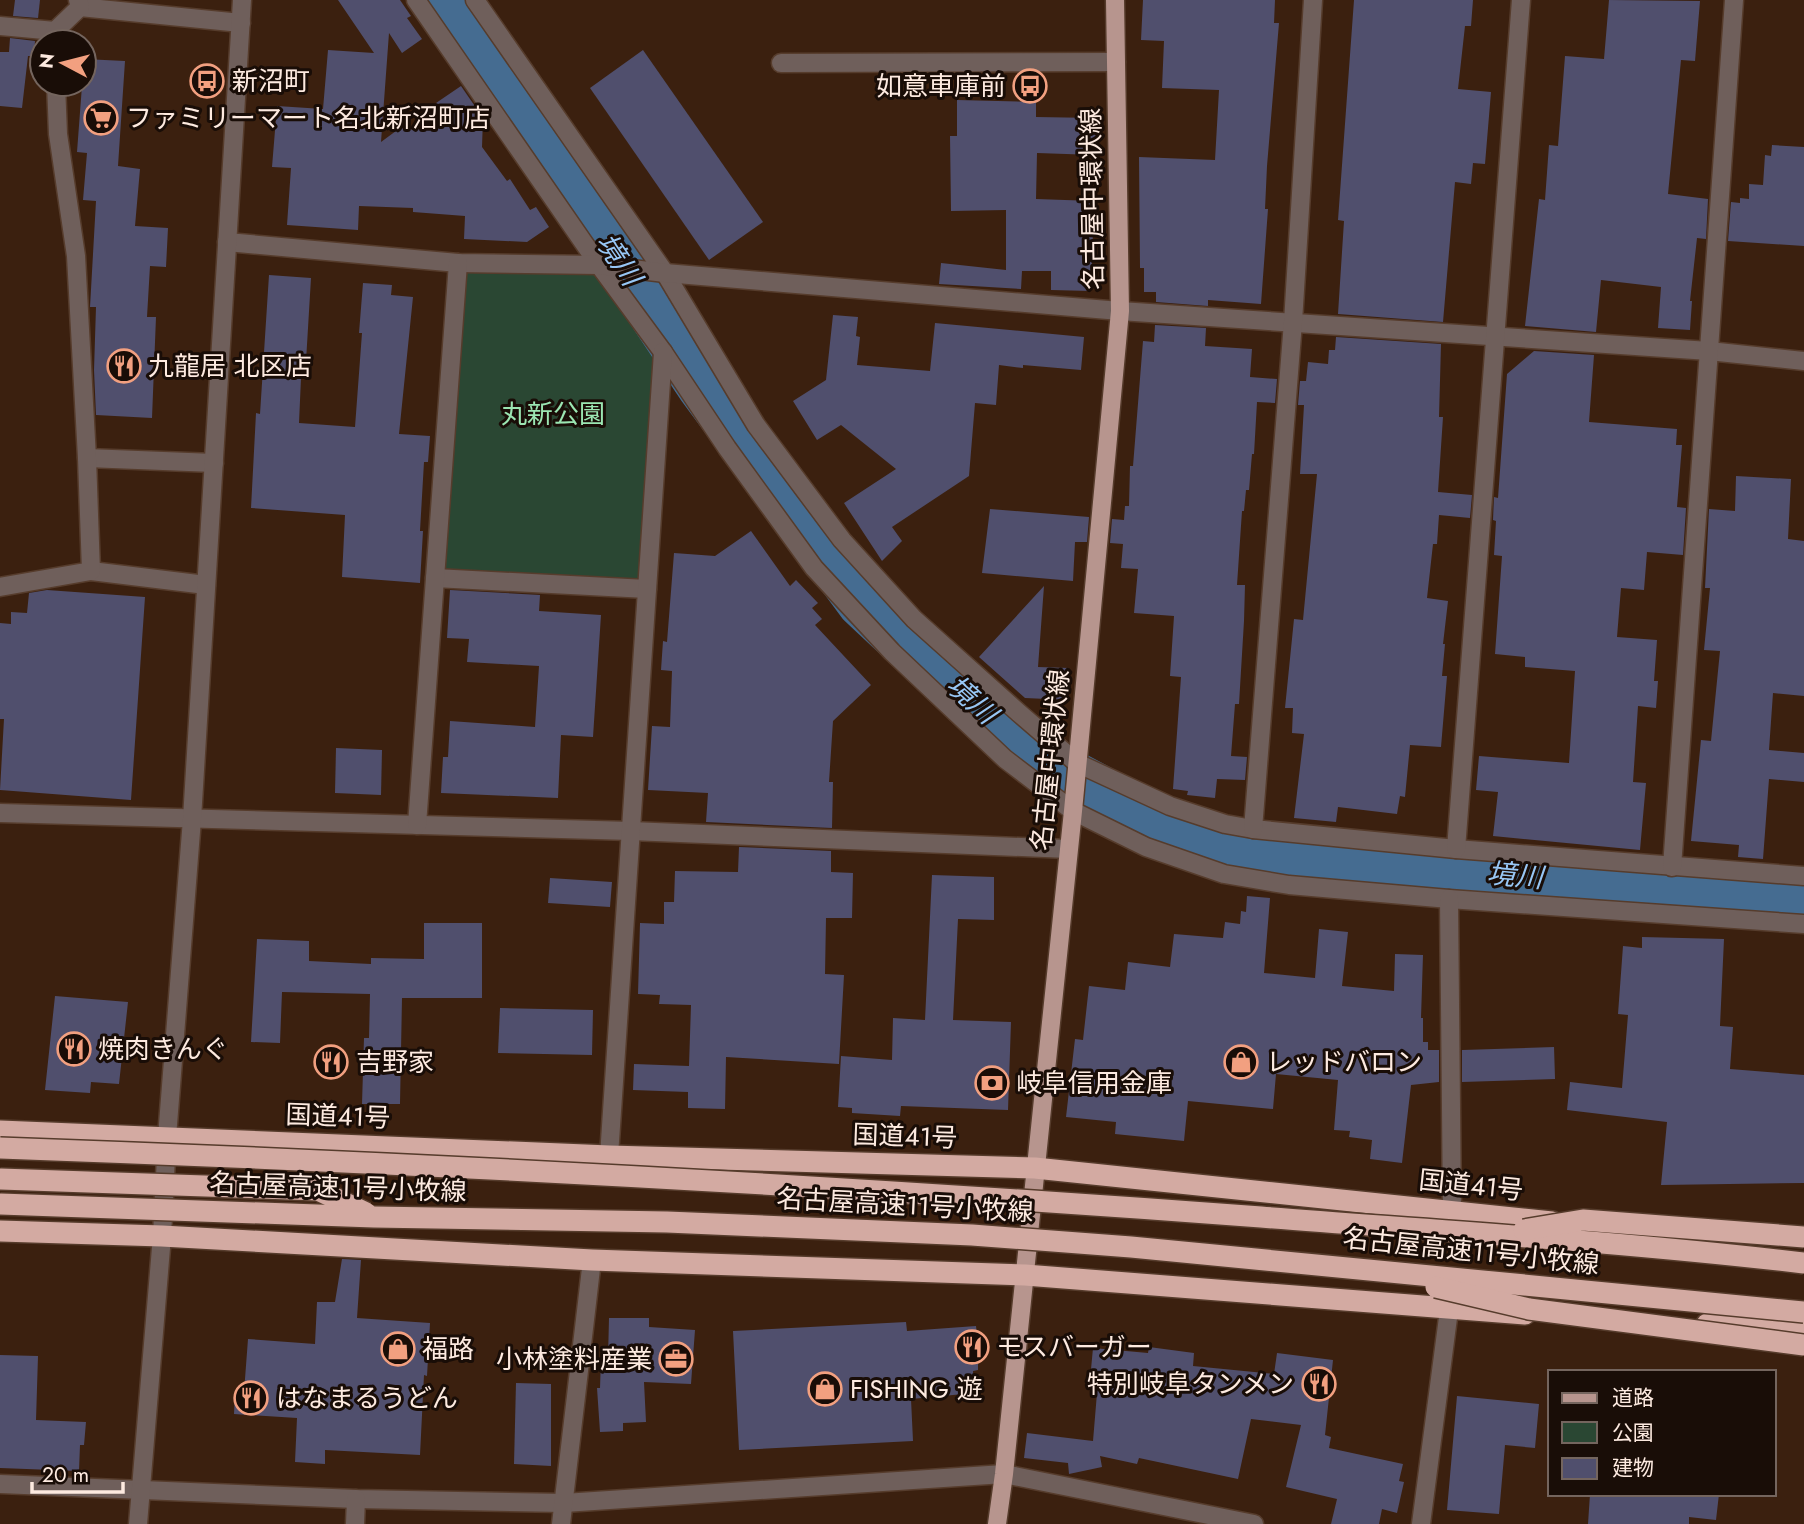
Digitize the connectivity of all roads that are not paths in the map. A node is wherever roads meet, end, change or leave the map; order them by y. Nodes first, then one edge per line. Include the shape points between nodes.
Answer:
1 (243, 0) edge
2 (416, 0) edge
3 (475, 0) edge
4 (1115, 0) edge
5 (1312, 0) edge
6 (1521, 0) edge
7 (1734, 0) edge
8 (79, 3) edge
9 (241, 23) junction
10 (0, 26) edge
11 (61, 28) edge
12 (28, 32) edge
13 (1116, 62) junction
14 (781, 63) dead end
15 (57, 98) edge
16 (227, 242) junction
17 (458, 263) junction
18 (600, 266) junction
19 (663, 273) junction
20 (1120, 311) junction
21 (1293, 322) junction
22 (1497, 335) junction
23 (1709, 351) junction
24 (663, 352) junction
25 (1804, 361) edge
26 (88, 458) junction
27 (214, 463) junction
28 (91, 571) junction
29 (435, 578) junction
30 (206, 585) junction
31 (0, 587) edge
32 (647, 589) junction
33 (1077, 767) junction
34 (1073, 804) junction
35 (0, 813) edge
36 (192, 819) junction
37 (417, 825) junction
38 (1253, 829) junction
39 (631, 831) junction
40 (1068, 849) junction
41 (1456, 849) junction
42 (1672, 867) junction
43 (1804, 876) edge
44 (1449, 899) junction
45 (1804, 924) edge
46 (0, 1131) edge
47 (167, 1137) junction
48 (0, 1148) edge
49 (610, 1156) junction
50 (1035, 1168) junction
51 (0, 1179) edge
52 (0, 1204) edge
53 (1452, 1212) junction
54 (374, 1217) junction
55 (0, 1231) edge
56 (1494, 1235) junction
57 (162, 1236) junction
58 (1804, 1237) edge
59 (1804, 1247) edge
60 (592, 1260) junction
61 (1804, 1263) edge
62 (1358, 1268) junction
63 (1025, 1275) junction
64 (1449, 1310) junction
65 (1804, 1312) edge
66 (1804, 1329) edge
67 (1804, 1345) edge
68 (1004, 1474) junction
69 (0, 1484) edge
70 (140, 1490) junction
71 (356, 1499) junction
72 (564, 1503) junction
73 (138, 1524) edge
74 (355, 1524) edge
75 (561, 1524) edge
76 (997, 1524) edge
77 (1254, 1524) edge
78 (1421, 1524) edge

1 - 9 street
2 - 18 street
3 - 19 street
4 - 13 main road, 名古屋中環状線
5 - 21 street
6 - 22 street
7 - 23 street
8 - 9 street
8 - 11 street
9 - 16 street
10 - 12 street
13 - 14 street
13 - 20 main road, 名古屋中環状線
15 - 26 street via 58,134 76,256
16 - 17 street
16 - 27 street
17 - 18 street
17 - 29 street
18 - 19 street
18 - 24 street
19 - 20 street
19 - 33 street via 756,425 842,540 914,619
20 - 21 street
20 - 33 main road, 名古屋中環状線
21 - 22 street
21 - 38 street
22 - 23 street
22 - 41 street
23 - 25 street
23 - 42 street
24 - 32 street
24 - 34 street via 814,568 891,652 1005,760
26 - 27 street
26 - 28 street
27 - 30 street
28 - 30 street
28 - 31 street
29 - 32 street
29 - 37 street
30 - 36 street
32 - 39 street
33 - 34 main road, 名古屋中環状線
33 - 38 street via 1170,806
34 - 40 main road, 名古屋中環状線
34 - 44 street via 1146,847 1224,874
35 - 36 street
36 - 37 street
36 - 47 street
37 - 39 street
38 - 41 street
39 - 40 street
39 - 49 street
40 - 50 main road, 名古屋中環状線
41 - 42 street
42 - 43 street
44 - 45 street
44 - 53 street
46 - 47 highway, 国道41号
47 - 49 highway, 国道41号
47 - 57 street
48 - 56 highway, 名古屋高速11号小牧線, bridge via 312,1159 1019,1200
49 - 50 highway, 国道41号
50 - 53 highway, 国道41号
50 - 63 main road, 名古屋中環状線
51 - 54 highway, bridge via 318,1190
52 - 54 highway, 名古屋高速11号小牧線, bridge
53 - 59 highway, 国道41号
54 - 62 highway, 名古屋高速11号小牧線, bridge via 972,1234
55 - 57 highway
56 - 58 highway, bridge via 1583,1220
56 - 61 highway, 名古屋高速11号小牧線, bridge
57 - 60 highway
57 - 70 street
60 - 63 highway
60 - 72 street
62 - 65 highway, 名古屋高速11号小牧線, bridge
62 - 67 highway, bridge via 1529,1309
63 - 64 highway
63 - 68 main road, 名古屋中環状線
64 - 66 highway
64 - 78 street
68 - 72 street
68 - 76 main road, 名古屋中環状線
68 - 77 street
69 - 70 street
70 - 71 street
70 - 73 street
71 - 72 street
71 - 74 street
72 - 75 street

